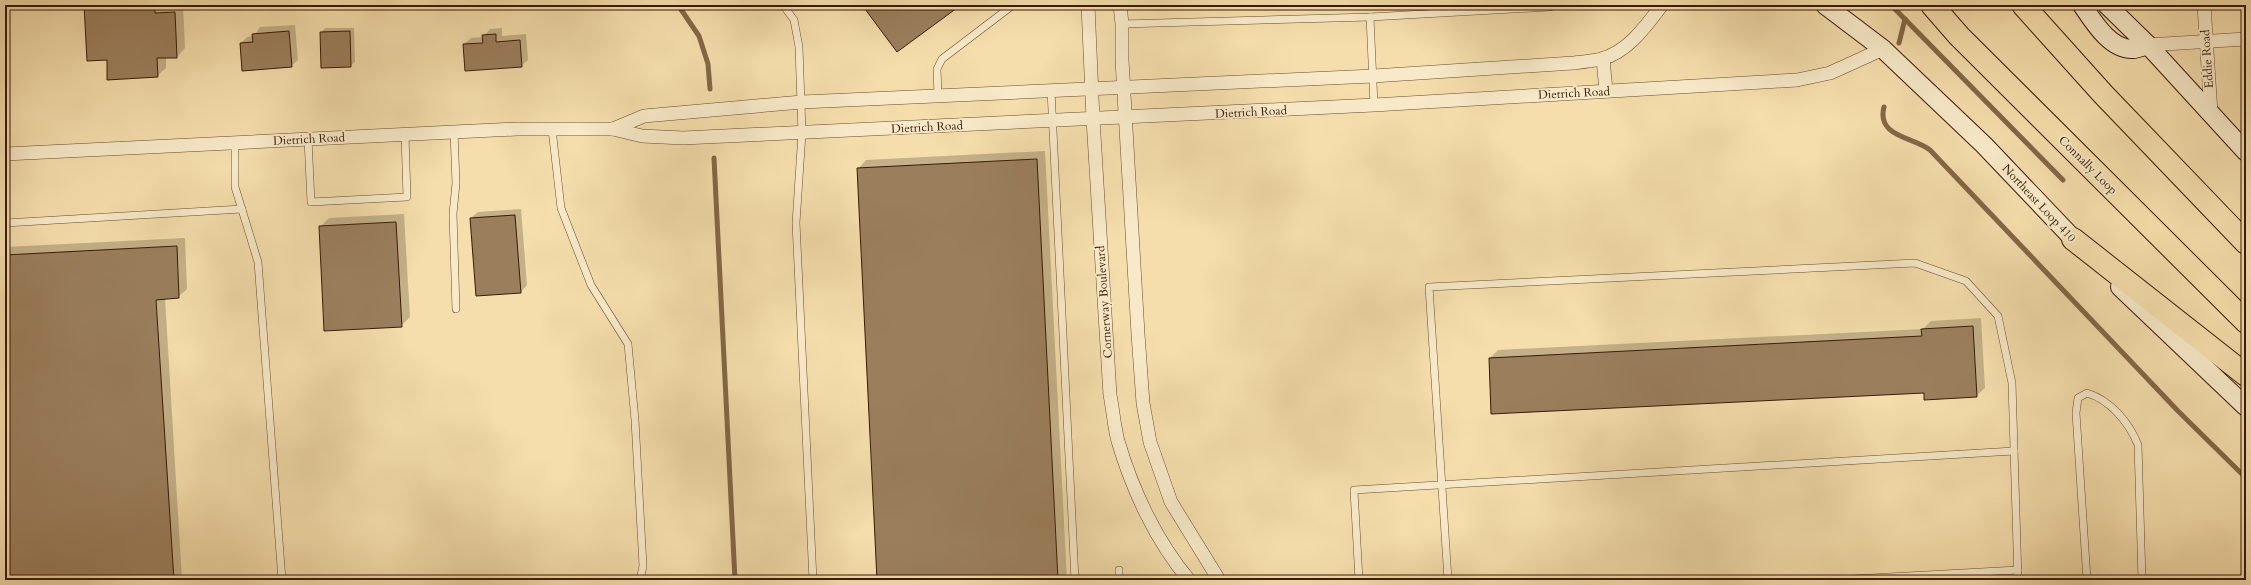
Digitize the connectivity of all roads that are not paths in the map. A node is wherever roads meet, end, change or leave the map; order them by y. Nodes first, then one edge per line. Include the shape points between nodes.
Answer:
1 (783, 5) edge
2 (1013, 5) edge
3 (1088, 5) edge
4 (1120, 5) edge
5 (1662, 5) edge
6 (1825, 5) edge
7 (1932, 5) edge
8 (2024, 5) edge
9 (2082, 5) edge
10 (2107, 5) edge
11 (2204, 5) edge
12 (1550, 7) dead end
13 (1370, 17) junction
14 (1122, 24) junction
15 (2246, 39) edge
16 (2206, 41) junction
17 (2148, 45) junction
18 (1883, 49) junction
19 (1602, 59) junction
20 (1373, 76) junction
21 (1124, 87) junction
22 (1092, 88) junction
23 (1051, 90) junction
24 (1606, 91) junction
25 (938, 95) junction
26 (802, 102) junction
27 (1374, 105) junction
28 (2211, 113) junction
29 (1126, 118) junction
30 (1093, 119) junction
31 (1053, 121) junction
32 (552, 129) junction
33 (613, 129) junction
34 (454, 132) junction
35 (802, 133) junction
36 (405, 135) junction
37 (308, 139) junction
38 (235, 143) junction
39 (2246, 152) edge
40 (5, 154) edge
41 (242, 209) junction
42 (5, 223) edge
43 (2073, 239) junction
44 (2246, 243) edge
45 (456, 309) dead end
46 (2246, 322) edge
47 (2246, 375) edge
48 (2246, 407) edge
49 (2014, 451) junction
50 (1442, 486) junction
51 (1119, 570) dead end
52 (2018, 570) junction
53 (282, 580) edge
54 (640, 580) edge
55 (813, 580) edge
56 (1075, 580) edge
57 (1119, 580) edge
58 (1189, 580) edge
59 (1219, 580) edge
60 (1359, 580) edge
61 (1448, 580) edge
62 (1834, 580) edge
63 (2018, 580) edge
64 (2087, 580) edge
65 (2142, 580) edge

1 - 26 lane via 794,20 798,40
2 - 25 lane via 942,59 937,69
3 - 22 street, Cornerway Boulevard
4 - 14 street
5 - 19 street, Dietrich Road via 1641,32 1624,47
6 - 18 main road, Northeast Loop 410
7 - 46 highway, Connally Loop via 1959,36
8 - 44 highway via 2108,100
9 - 17 main road via 2092,21 2120,46 2133,49
10 - 17 main road
11 - 16 street, Eddie Road
12 - 13 lane
13 - 14 lane
13 - 20 lane
14 - 21 street
15 - 16 street
16 - 17 street
16 - 28 street, Eddie Road
17 - 28 main road
18 - 24 street, Dietrich Road via 1830,73 1797,80
18 - 43 main road, Northeast Loop 410 via 1984,145
19 - 20 street, Dietrich Road
19 - 24 street
20 - 21 street, Dietrich Road
20 - 27 lane
21 - 22 street, Dietrich Road
21 - 29 street
22 - 23 street, Dietrich Road
22 - 30 street, Cornerway Boulevard
23 - 25 street, Dietrich Road
23 - 31 lane
24 - 27 street, Dietrich Road
25 - 26 street, Dietrich Road
26 - 33 street, Dietrich Road via 644,116
26 - 35 lane
27 - 29 street, Dietrich Road
28 - 39 main road
29 - 30 street, Dietrich Road
29 - 59 street via 1141,380 1150,442 1171,502
30 - 31 street, Dietrich Road
30 - 58 street, Cornerway Boulevard via 1110,395 1117,439 1132,484 1169,552
31 - 35 street, Dietrich Road
31 - 56 lane
32 - 33 street, Dietrich Road
32 - 34 street, Dietrich Road
32 - 54 lane via 561,208 591,285 628,344 635,420 642,566
33 - 35 street, Dietrich Road via 642,136 683,138
34 - 36 street, Dietrich Road
34 - 45 lane
35 - 55 lane via 796,223
36 - 37 street, Dietrich Road
36 - 37 lane via 407,197 311,202
37 - 38 street, Dietrich Road
38 - 40 street, Dietrich Road
38 - 41 lane via 235,187
41 - 42 lane
41 - 53 lane via 258,262
43 - 47 highway
43 - 48 main road, Northeast Loop 410 via 2104,272
49 - 50 lane
49 - 50 lane via 2012,383 1998,316 1966,281 1915,263 1429,287
49 - 52 lane
50 - 60 lane via 1354,490
50 - 61 lane
51 - 57 lane
52 - 62 lane
52 - 63 lane
64 - 65 lane via 2076,413 2078,398 2087,394 2101,397 2132,428 2138,445

